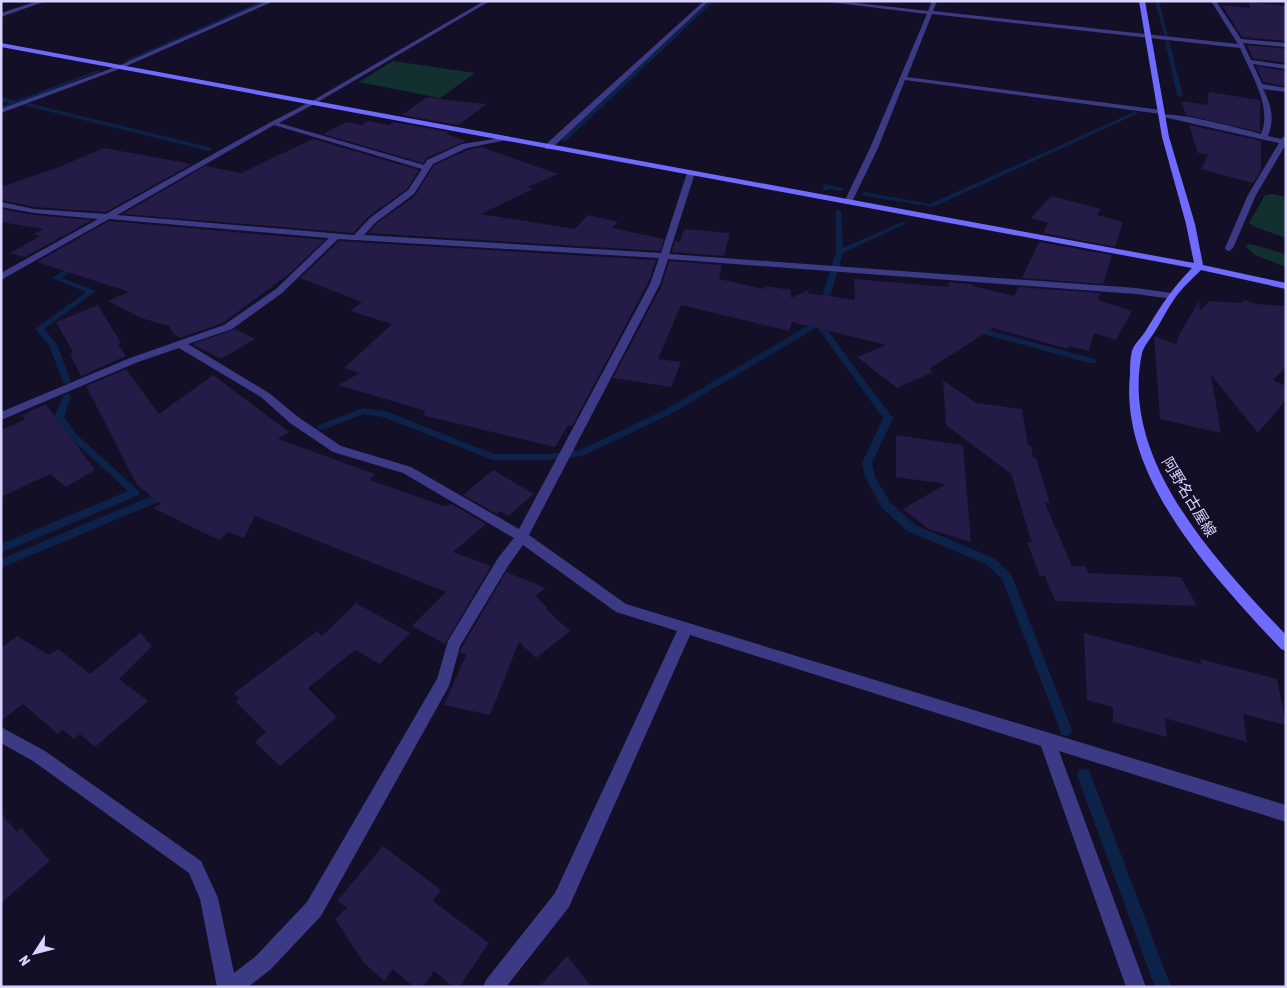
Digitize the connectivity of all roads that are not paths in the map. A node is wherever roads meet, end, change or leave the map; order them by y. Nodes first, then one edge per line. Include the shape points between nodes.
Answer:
1 (44, 1) edge
2 (272, 1) edge
3 (488, 1) edge
4 (707, 1) edge
5 (823, 1) edge
6 (935, 1) edge
7 (1142, 1) edge
8 (1213, 1) edge
9 (930, 12) junction
10 (1, 16) edge
11 (1149, 36) junction
12 (1241, 43) junction
13 (1, 45) edge
14 (1286, 45) edge
15 (1249, 62) junction
16 (120, 67) junction
17 (1286, 67) edge
18 (903, 78) junction
19 (1259, 86) junction
20 (1286, 90) edge
21 (314, 102) junction
22 (1, 111) edge
23 (1161, 114) junction
24 (273, 123) junction
25 (1264, 136) junction
26 (507, 139) junction
27 (1285, 140) edge
28 (548, 147) junction
29 (426, 168) junction
30 (691, 173) junction
31 (848, 202) junction
32 (1, 204) edge
33 (106, 218) junction
34 (336, 236) junction
35 (356, 238) junction
36 (1229, 248) dead end
37 (664, 256) junction
38 (1199, 266) junction
39 (1, 277) edge
40 (1286, 286) edge
41 (1172, 296) junction
42 (182, 345) junction
43 (1, 416) edge
44 (522, 537) junction
45 (686, 628) junction
46 (1286, 645) edge
47 (1, 734) edge
48 (1048, 741) junction
49 (1286, 814) edge
50 (228, 987) edge
51 (232, 987) edge
52 (493, 987) edge
53 (1136, 987) edge

1 - 10 street
2 - 16 street
3 - 21 street
4 - 28 street
5 - 9 street
6 - 9 street
7 - 11 street
8 - 12 street
9 - 11 street
9 - 18 street
11 - 12 street
11 - 23 street
12 - 14 street
12 - 15 street
13 - 16 street
15 - 17 street
15 - 19 street
16 - 21 street
16 - 22 street
18 - 23 street
18 - 31 street
19 - 20 street
19 - 25 street via 1266,102 1269,124
21 - 24 street
21 - 26 street
23 - 25 street
23 - 38 street via 1195,239
24 - 29 street
24 - 33 street
25 - 27 street
26 - 28 street
26 - 29 street via 465,146 430,162
27 - 36 street via 1252,195
28 - 30 street
29 - 35 street via 411,192 373,220
30 - 31 street
30 - 37 street
31 - 38 street
32 - 33 street via 34,211
33 - 34 street
33 - 39 street
34 - 35 street
34 - 42 street via 280,290 228,327
35 - 37 street
37 - 41 street
37 - 44 street via 655,284
38 - 40 street
38 - 41 street, 阿野名古屋線
41 - 46 street, 阿野名古屋線 via 1137,351 1133,392 1138,429 1155,476 1189,530 1230,585
42 - 43 street via 134,360
42 - 44 street via 265,395 294,420 337,449 407,470
44 - 45 street via 621,608
44 - 51 street via 452,645 444,681 314,909 263,963
45 - 48 street
45 - 52 street via 562,900
47 - 50 street via 39,756 195,867 209,898
48 - 49 street
48 - 53 street

